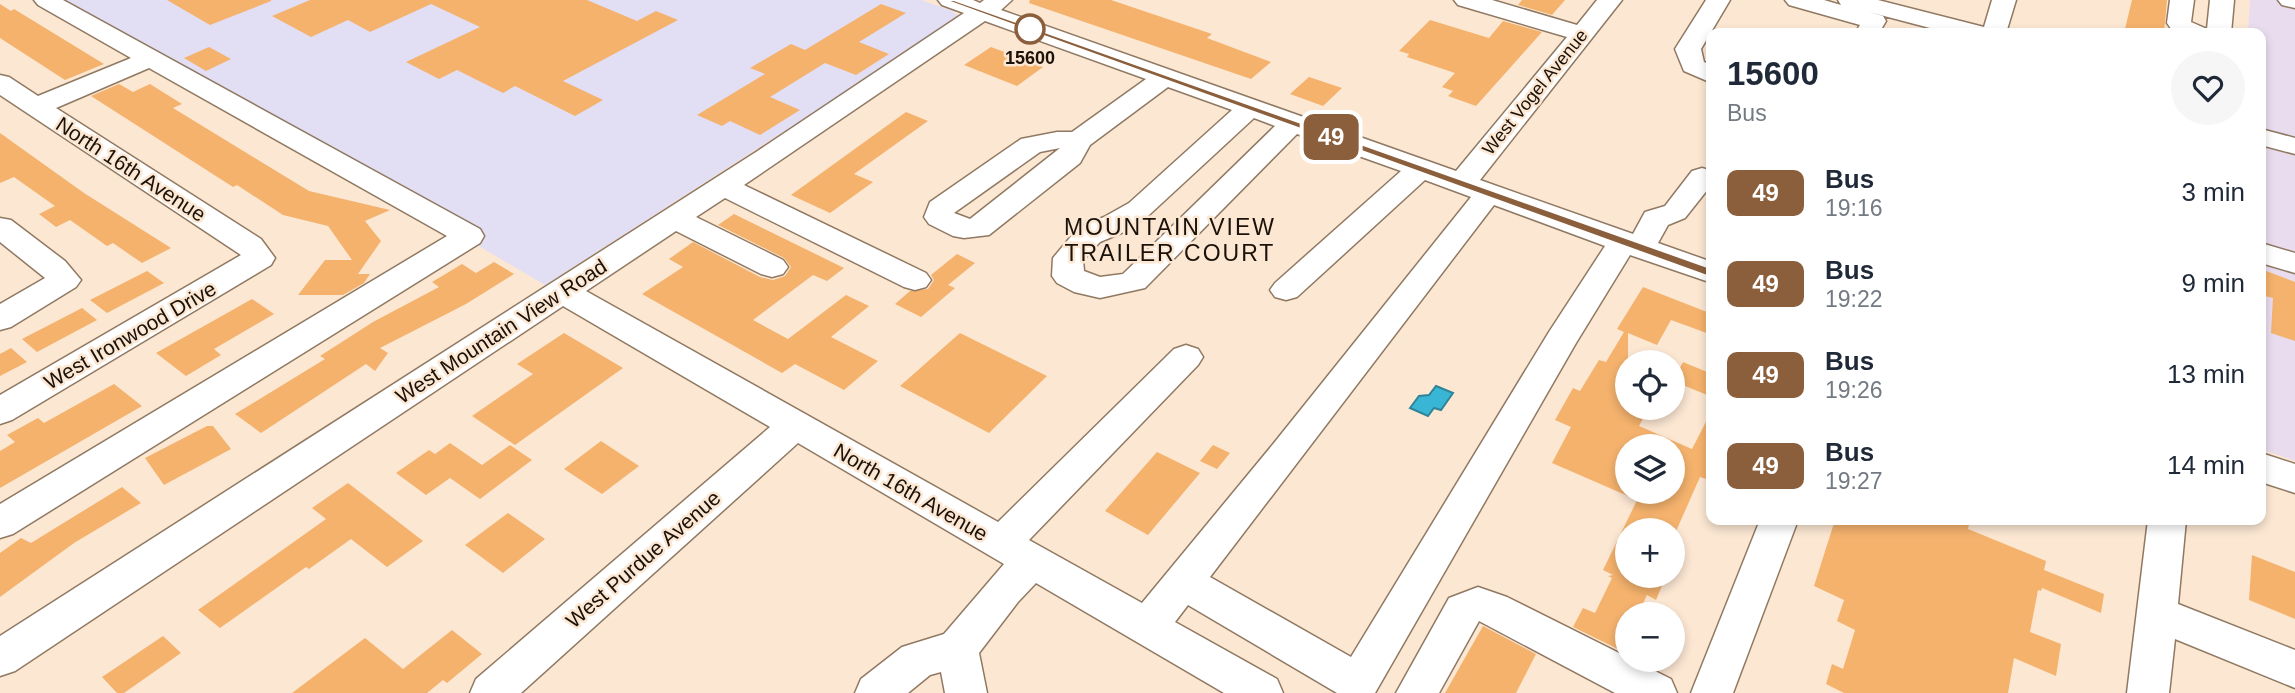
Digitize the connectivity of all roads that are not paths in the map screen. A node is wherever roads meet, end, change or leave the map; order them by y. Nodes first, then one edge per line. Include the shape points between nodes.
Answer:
1 (46, 0) edge
2 (950, 0) edge
3 (1466, 0) edge
4 (1610, 0) edge
5 (1718, 0) edge
6 (1797, 0) edge
7 (1850, 0) edge
8 (2004, 0) edge
9 (2182, 0) edge
10 (2222, 0) edge
11 (2290, 0) edge
12 (2295, 1) edge
13 (991, 6) edge
14 (1906, 7) edge
15 (1822, 11) edge
16 (1870, 28) edge
17 (1963, 28) edge
18 (1996, 28) edge
19 (2183, 28) edge
20 (2219, 28) edge
21 (1583, 34) junction
22 (151, 58) junction
23 (1706, 72) edge
24 (1165, 77) junction
25 (0, 83) edge
26 (36, 107) junction
27 (1250, 108) junction
28 (1293, 123) junction
29 (2266, 138) edge
30 (1078, 141) dead end
31 (2295, 146) edge
32 (1420, 169) junction
33 (1702, 177) dead end
34 (723, 186) junction
35 (1474, 189) junction
36 (674, 218) junction
37 (0, 227) edge
38 (1632, 245) junction
39 (2266, 254) edge
40 (261, 258) joint
41 (2295, 263) edge
42 (772, 267) dead end
43 (1706, 271) edge
44 (915, 280) dead end
45 (1286, 290) dead end
46 (562, 291) junction
47 (0, 319) edge
48 (1186, 357) dead end
49 (0, 411) edge
50 (795, 425) junction
51 (2266, 469) edge
52 (2295, 479) edge
53 (0, 523) edge
54 (1777, 525) edge
55 (2166, 525) edge
56 (1016, 553) junction
57 (1183, 582) junction
58 (2156, 613) junction
59 (1147, 627) junction
60 (957, 649) junction
61 (0, 658) edge
62 (2295, 669) edge
63 (1241, 688) edge
64 (1355, 688) edge
65 (491, 693) edge
66 (876, 693) edge
67 (966, 693) edge
68 (1417, 693) edge
69 (1656, 693) edge
70 (1712, 693) edge
71 (2148, 693) edge

1 - 22 street
2 - 13 street
3 - 21 street
4 - 21 street, West Vogel Avenue
5 - 23 street via 1688,49 1693,66
6 - 15 street
7 - 14 street
8 - 18 street
9 - 19 street via 2179,23
10 - 20 street
11 - 12 street
13 - 24 street
13 - 34 street, West Mountain View Road
14 - 17 street
15 - 16 street via 1874,21
21 - 35 street, West Vogel Avenue
22 - 26 street
22 - 53 street via 469,236
24 - 27 street
24 - 30 street
25 - 26 street, North 16th Avenue
26 - 40 street, North 16th Avenue via 250,246
27 - 28 street
27 - 28 street via 1139,209 1089,235 1068,258 1068,276 1104,290 1134,281
28 - 32 street
29 - 31 street
32 - 35 street
32 - 45 lane
33 - 38 street via 1675,212 1656,219
34 - 36 street, West Mountain View Road
34 - 44 street
35 - 38 street
35 - 57 street, West Vogel Avenue via 1287,453
36 - 42 street
36 - 46 street, West Mountain View Road
37 - 47 street via 65,281
38 - 43 street
38 - 64 street via 1561,340
39 - 41 street
40 - 49 street, West Ironwood Drive
46 - 50 street, North 16th Avenue
46 - 61 street, West Mountain View Road
48 - 56 street
50 - 56 street, North 16th Avenue
50 - 65 street, West Purdue Avenue
51 - 52 street
54 - 70 street
55 - 58 street
56 - 59 street, North 16th Avenue
56 - 60 street via 1004,590
57 - 59 street, West Vogel Avenue
57 - 64 street
58 - 62 street
58 - 71 street
59 - 63 street, North 16th Avenue
60 - 66 street via 917,660
60 - 67 street
68 - 69 street via 1463,610 1478,604

